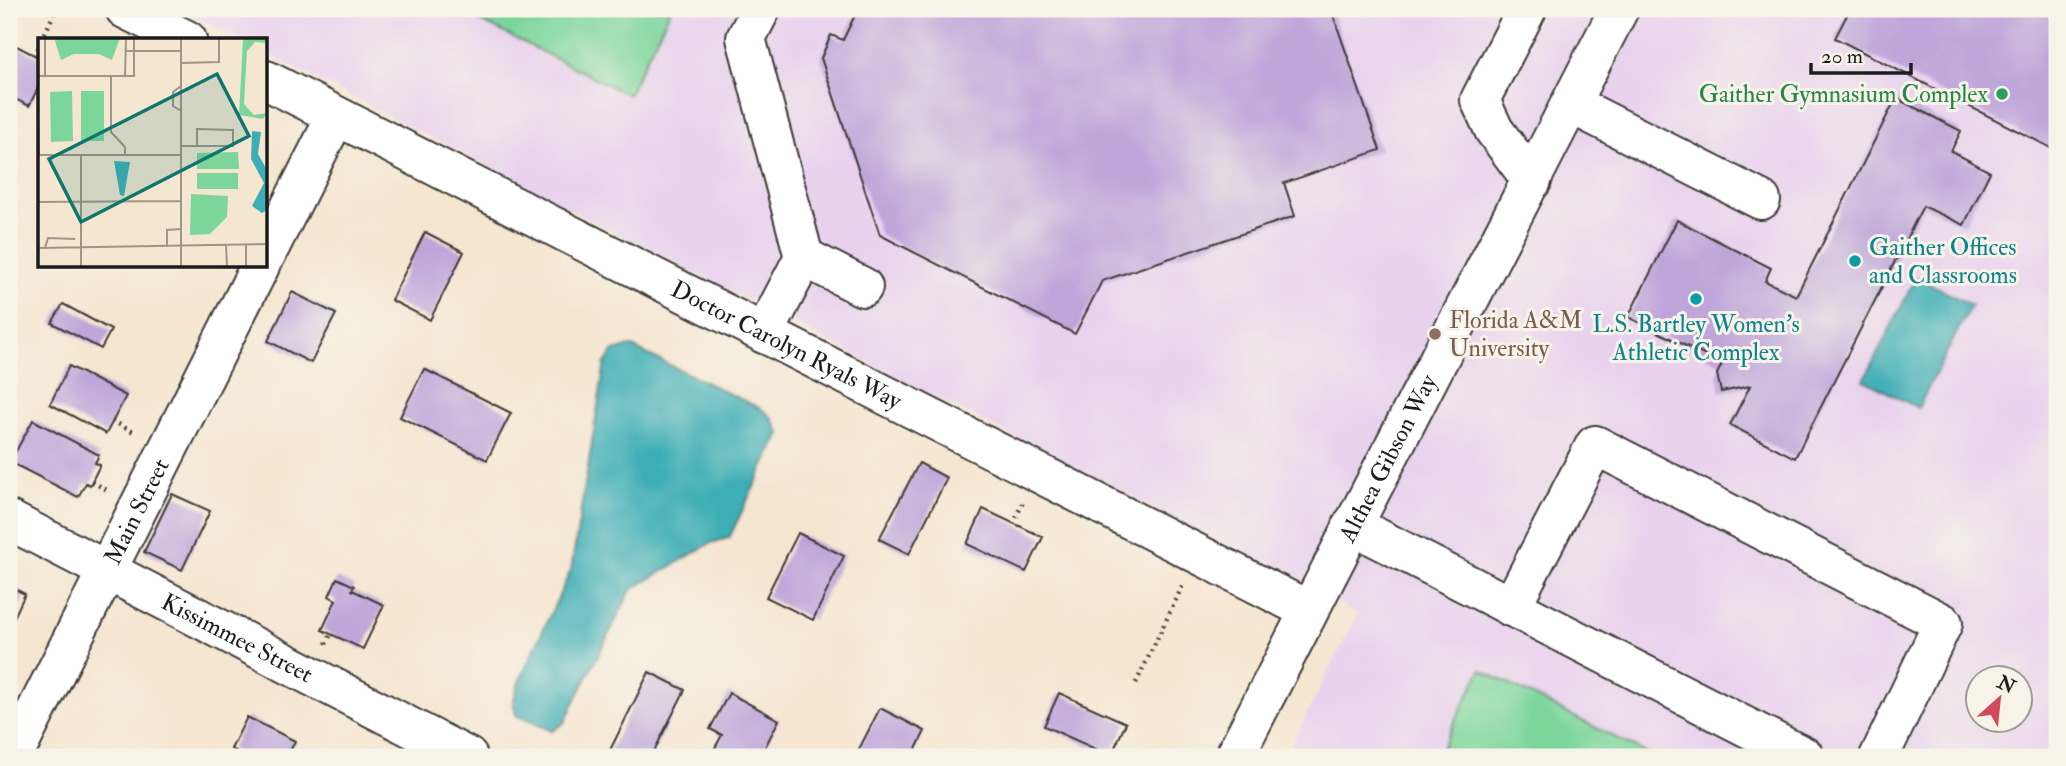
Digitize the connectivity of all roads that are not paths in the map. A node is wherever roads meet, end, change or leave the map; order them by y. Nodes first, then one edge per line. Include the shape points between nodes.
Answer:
1 (125, 9) edge
2 (761, 9) edge
3 (1527, 9) edge
4 (1619, 9) edge
5 (183, 38) edge
6 (268, 81) edge
7 (1571, 104) junction
8 (336, 116) junction
9 (1532, 181) junction
10 (1762, 200) dead end
11 (268, 251) edge
12 (804, 257) junction
13 (259, 268) edge
14 (863, 287) dead end
15 (764, 334) junction
16 (9, 520) edge
17 (1352, 525) junction
18 (108, 569) junction
19 (1511, 607) junction
20 (1308, 610) junction
21 (13, 757) edge
22 (468, 757) edge
23 (1234, 757) edge
24 (1805, 757) edge
25 (1879, 757) edge

1 - 5 street
2 - 12 street via 746,38
3 - 9 street via 1480,100 1494,130
4 - 7 street, Althea Gibson Way
6 - 8 street, Doctor Carolyn Ryals Way
7 - 9 street, Althea Gibson Way
7 - 10 street
8 - 11 street
8 - 15 street, Doctor Carolyn Ryals Way
9 - 17 street, Althea Gibson Way
12 - 14 street
12 - 15 street
13 - 18 street, Main Street
15 - 20 street, Doctor Carolyn Ryals Way
16 - 18 street, Kissimmee Street
17 - 19 street
17 - 20 street, Althea Gibson Way
18 - 21 street, Main Street
18 - 22 street, Kissimmee Street
19 - 24 street
19 - 25 street via 1595,445 1943,623
20 - 23 street, Althea Gibson Way

